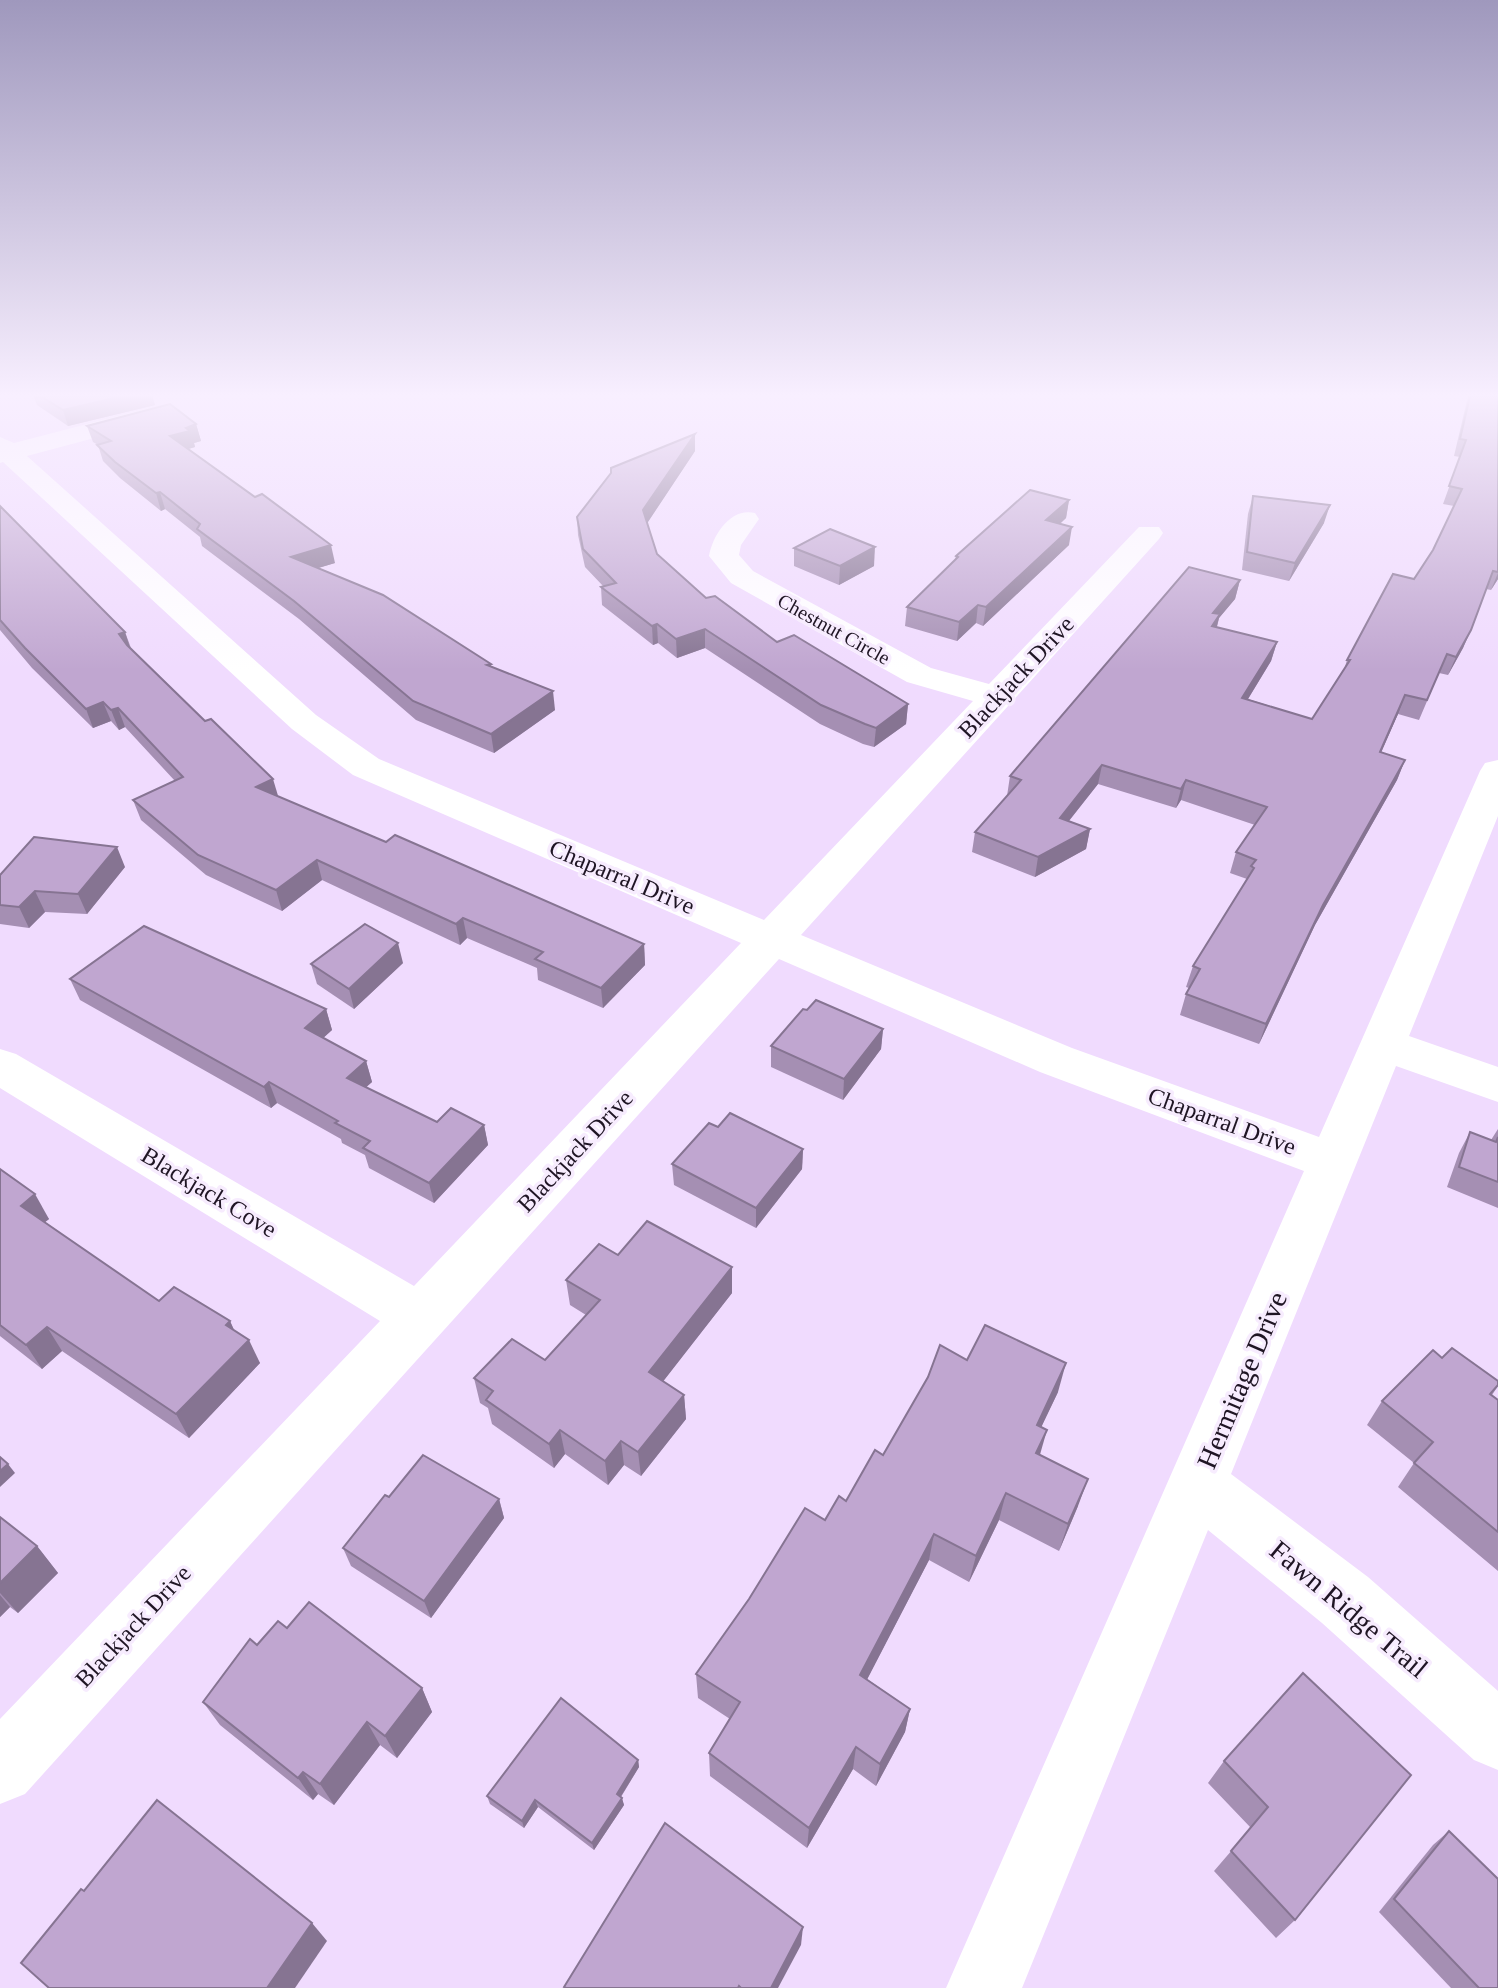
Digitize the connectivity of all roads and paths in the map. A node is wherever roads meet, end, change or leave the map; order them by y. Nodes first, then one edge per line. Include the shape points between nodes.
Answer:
1 (41, 485) edge
2 (745, 519) dead end
3 (1149, 533) dead end
4 (997, 697) junction
5 (1497, 775) edge
6 (773, 940) junction
7 (1383, 1044) junction
8 (0, 1066) edge
9 (1498, 1085) edge
10 (1334, 1162) junction
11 (419, 1317) junction
12 (1198, 1485) junction
13 (1498, 1736) edge
14 (0, 1769) edge
15 (984, 1988) edge

1 - 6 street, Chaparral Drive via 345,754 421,793
2 - 4 street, Chestnut Circle via 726,544 724,556 742,577 908,670
3 - 4 street, Blackjack Drive
4 - 6 street, Blackjack Drive
5 - 7 street, Hermitage Drive
6 - 10 street, Chaparral Drive via 1056,1060
6 - 11 street, Blackjack Drive
7 - 9 street
7 - 10 street, Hermitage Drive
8 - 11 street, Blackjack Cove
10 - 12 street, Hermitage Drive
11 - 14 street, Blackjack Drive
12 - 13 street, Fawn Ridge Trail via 1345,1600
12 - 15 street, Hermitage Drive

